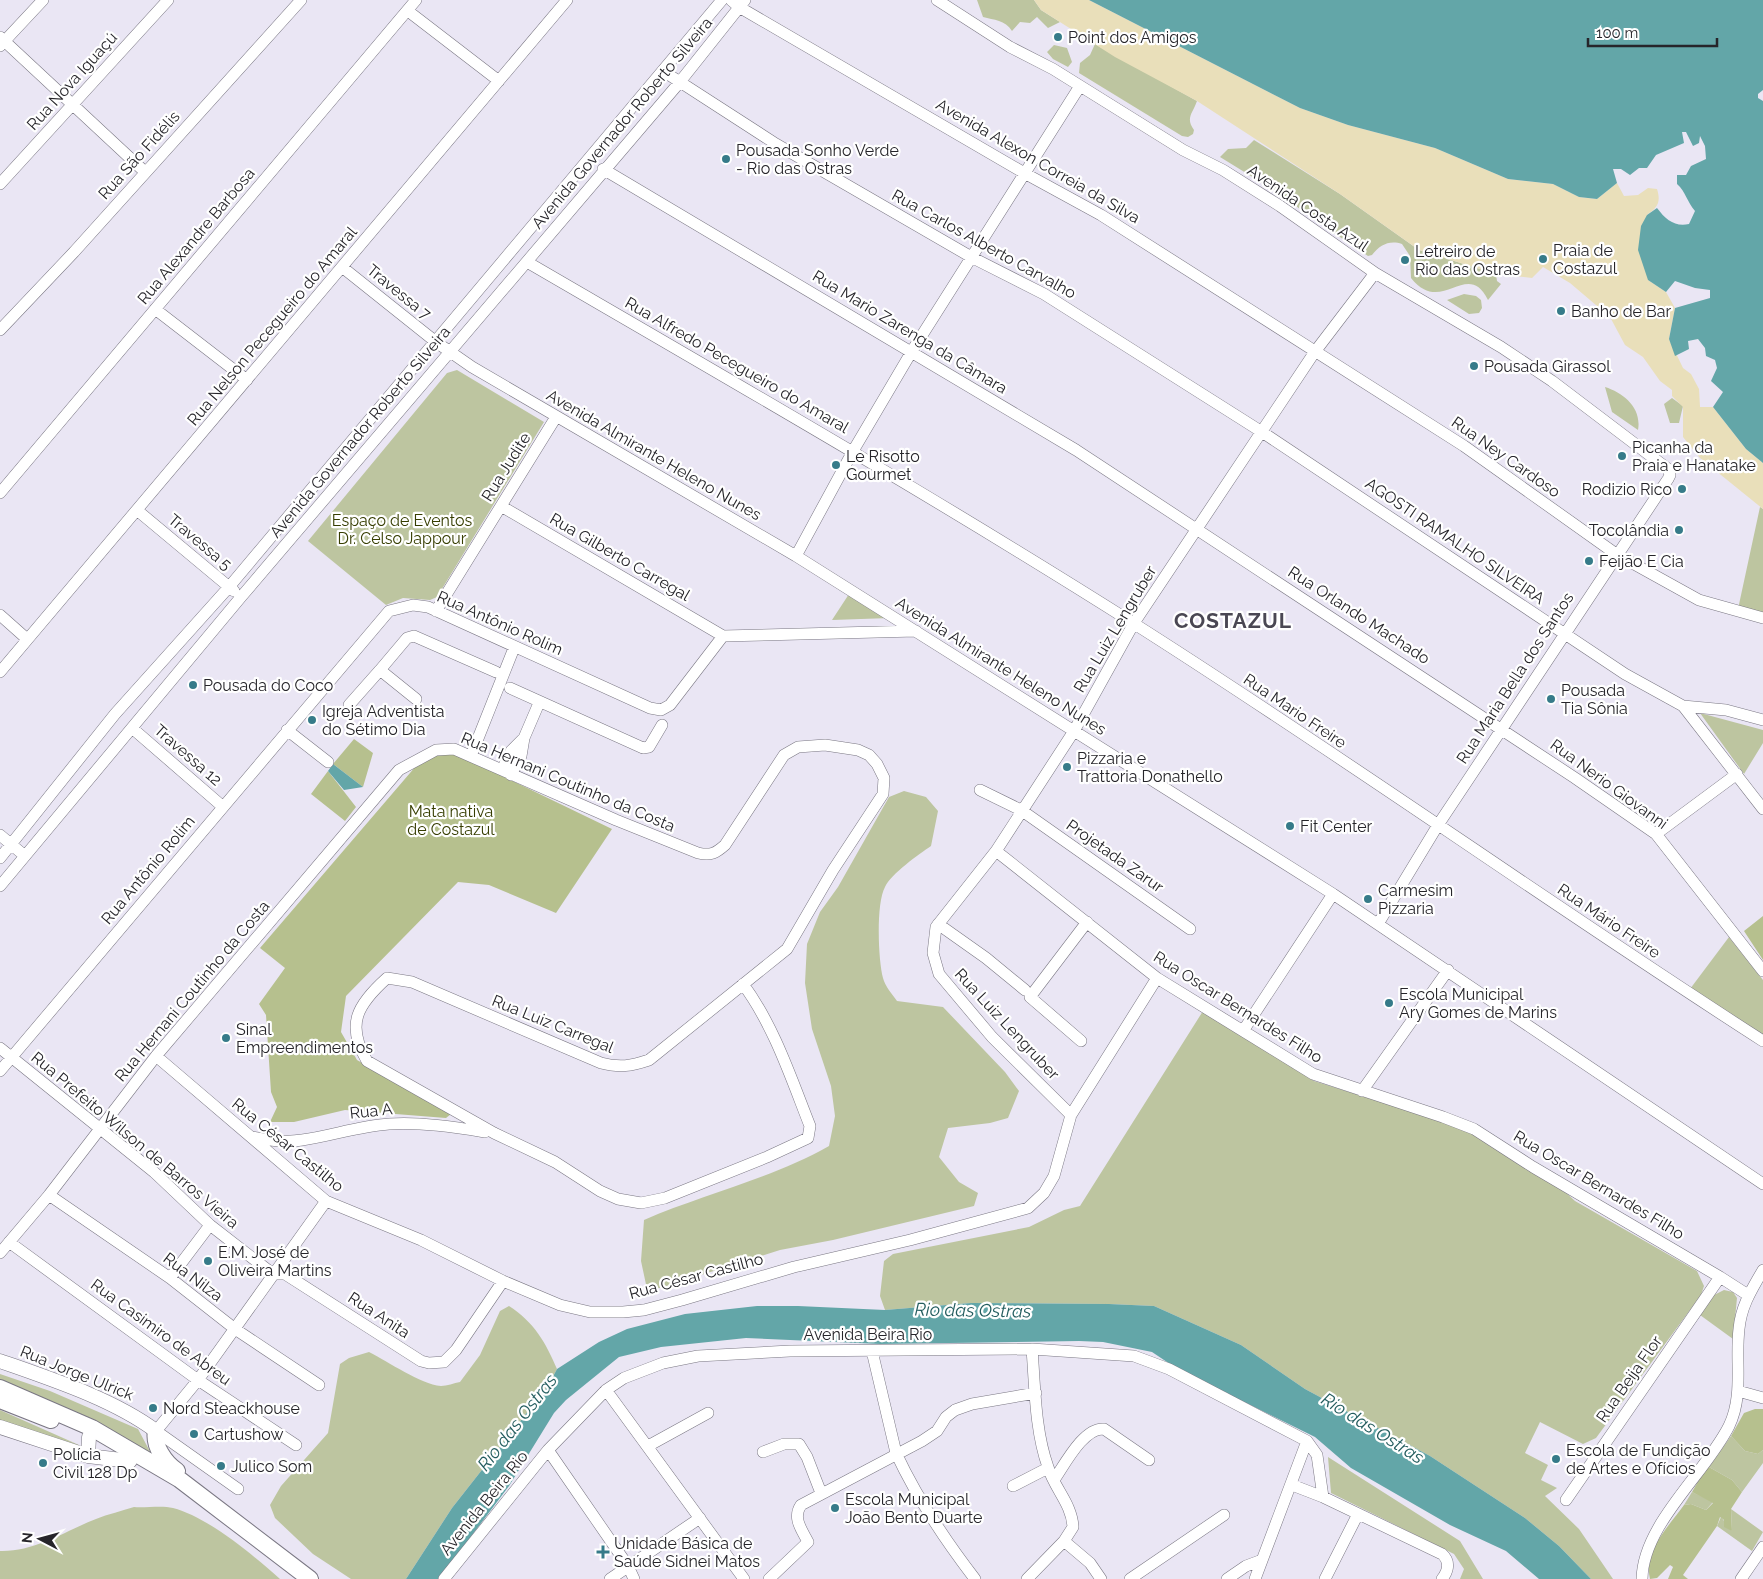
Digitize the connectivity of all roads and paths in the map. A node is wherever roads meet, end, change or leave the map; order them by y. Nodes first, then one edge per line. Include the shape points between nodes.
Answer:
1 (43, 0) edge
2 (168, 0) edge
3 (301, 0) edge
4 (567, 0) edge
5 (722, 0) edge
6 (937, 0) edge
7 (739, 2) edge
8 (411, 4) edge
9 (2, 41) edge
10 (663, 71) junction
11 (499, 81) junction
12 (679, 82) junction
13 (1080, 86) junction
14 (74, 104) junction
15 (604, 169) junction
16 (144, 172) junction
17 (1026, 174) junction
18 (0, 184) edge
19 (973, 258) junction
20 (527, 262) junction
21 (342, 267) junction
22 (1375, 273) junction
23 (155, 309) junction
24 (0, 330) edge
25 (436, 342) junction
26 (449, 352) junction
27 (912, 352) junction
28 (1314, 353) junction
29 (247, 380) junction
30 (556, 417) junction
31 (1262, 432) junction
32 (853, 451) junction
33 (1652, 457) joint
34 (0, 493) edge
35 (501, 506) junction
36 (138, 511) junction
37 (1197, 529) junction
38 (1616, 554) junction
39 (796, 556) junction
40 (229, 587) junction
41 (241, 597) junction
42 (436, 611) junction
43 (0, 615) edge
44 (1763, 618) edge
45 (1134, 623) junction
46 (916, 631) junction
47 (1564, 633) junction
48 (723, 636) junction
49 (28, 638) junction
50 (514, 648) junction
51 (380, 670) junction
52 (0, 672) edge
53 (496, 672) dead end
54 (510, 688) dead end
55 (416, 699) dead end
56 (539, 703) junction
57 (350, 705) dead end
58 (1683, 706) junction
59 (1763, 720) edge
60 (662, 725) dead end
61 (132, 728) junction
62 (1502, 728) junction
63 (287, 730) junction
64 (1074, 730) junction
65 (471, 756) junction
66 (328, 762) dead end
67 (507, 773) junction
68 (1737, 774) junction
69 (980, 790) dead end
70 (222, 806) junction
71 (1763, 809) edge
72 (1022, 810) junction
73 (1438, 826) junction
74 (1656, 834) junction
75 (0, 835) edge
76 (11, 844) junction
77 (996, 851) junction
78 (25, 856) junction
79 (0, 858) edge
80 (0, 886) edge
81 (1333, 894) junction
82 (1087, 922) junction
83 (938, 924) junction
84 (1378, 924) junction
85 (1190, 929) dead end
86 (1448, 970) junction
87 (1763, 971) edge
88 (1157, 978) junction
89 (743, 984) junction
90 (1025, 990) dead end
91 (722, 1001) joint
92 (1243, 1031) junction
93 (1081, 1041) dead end
94 (1763, 1041) edge
95 (0, 1048) edge
96 (156, 1056) junction
97 (11, 1058) junction
98 (0, 1071) edge
99 (1362, 1091) junction
100 (1071, 1115) junction
101 (100, 1129) junction
102 (494, 1133) junction
103 (252, 1137) junction
104 (1763, 1184) edge
105 (49, 1194) junction
106 (326, 1201) junction
107 (210, 1225) junction
108 (9, 1242) junction
109 (0, 1253) edge
110 (1763, 1270) edge
111 (274, 1274) junction
112 (1720, 1277) junction
113 (170, 1278) junction
114 (503, 1281) junction
115 (1748, 1296) junction
116 (235, 1329) junction
117 (1032, 1349) junction
118 (872, 1351) junction
119 (0, 1361) edge
120 (198, 1380) junction
121 (319, 1385) dead end
122 (0, 1388) edge
123 (606, 1390) junction
124 (1738, 1391) junction
125 (1036, 1393) junction
126 (1763, 1398) edge
127 (0, 1400) edge
128 (708, 1413) dead end
129 (0, 1427) edge
130 (156, 1431) junction
131 (89, 1437) junction
132 (1308, 1441) junction
133 (296, 1445) dead end
134 (648, 1446) junction
135 (548, 1450) junction
136 (763, 1452) dead end
137 (896, 1453) junction
138 (88, 1456) junction
139 (130, 1460) junction
140 (1149, 1460) dead end
141 (1048, 1468) junction
142 (1054, 1480) junction
143 (1292, 1485) junction
144 (1013, 1486) dead end
145 (238, 1489) dead end
146 (822, 1493) junction
147 (204, 1497) junction
148 (1323, 1497) junction
149 (1566, 1500) dead end
150 (1358, 1514) junction
151 (1224, 1515) dead end
152 (700, 1518) junction
153 (1064, 1541) junction
154 (1763, 1547) edge
155 (1262, 1560) junction
156 (628, 1566) junction
157 (296, 1579) edge
158 (310, 1579) edge
159 (444, 1579) edge
160 (610, 1579) edge
161 (634, 1579) edge
162 (744, 1579) edge
163 (769, 1579) edge
164 (975, 1579) edge
165 (1027, 1579) edge
166 (1101, 1579) edge
167 (1130, 1579) edge
168 (1226, 1579) edge
169 (1255, 1579) edge
170 (1324, 1579) edge
171 (1442, 1579) edge
172 (1642, 1579) edge
173 (1741, 1579) edge

1 - 9 street
2 - 14 street, Rua Nova Iguaçú
3 - 16 street, Rua São Fidélis
4 - 11 street, Rua Nelson Pecegueiro do Amaral
5 - 10 street, Avenida Governador Roberto Silveira
6 - 13 street, Avenida Costa Azul via 1010,47
7 - 12 street, Avenida Governador Roberto Silveira
7 - 17 street, Avenida Alexon Correia da Silva
8 - 11 street
8 - 23 street, Rua Alexandre Barbosa
9 - 14 street
10 - 12 street, Rua Carlos Alberto Carvalho
10 - 25 street, Avenida Governador Roberto Silveira
11 - 21 street, Rua Nelson Pecegueiro do Amaral
12 - 15 street, Avenida Governador Roberto Silveira
12 - 19 street, Rua Carlos Alberto Carvalho via 776,144
13 - 17 street
13 - 22 street, Avenida Costa Azul via 1280,206
14 - 16 street
14 - 18 street, Rua Nova Iguaçú
15 - 20 street, Avenida Governador Roberto Silveira
15 - 27 street, Rua Mario Zarenga da Câmara
16 - 24 street, Rua São Fidélis
17 - 19 street
17 - 28 street, Avenida Alexon Correia da Silva via 1101,215
19 - 27 street
19 - 31 street, Rua Carlos Alberto Carvalho via 1044,294
20 - 26 street, Avenida Governador Roberto Silveira
20 - 32 street, Rua Alfredo Pecegueiro do Amaral
21 - 25 street, Travessa 7
21 - 29 street, Rua Nelson Pecegueiro do Amaral
22 - 28 street, Rua Luiz Lengruber
22 - 33 street, Avenida Costa Azul via 1501,347 1552,381
23 - 29 street
23 - 34 street, Rua Alexandre Barbosa
25 - 26 street, Avenida Almirante Heleno Nunes
25 - 40 street, Avenida Governador Roberto Silveira
26 - 30 street, Avenida Almirante Heleno Nunes
26 - 41 street, Avenida Governador Roberto Silveira
27 - 32 street
27 - 37 street, Rua Mario Zarenga da Câmara via 1076,450
28 - 31 street, Rua Luiz Lengruber
28 - 38 street, Rua Ney Cardoso via 1464,446
29 - 36 street, Rua Nelson Pecegueiro do Amaral
30 - 35 street, Rua Judite
30 - 39 street, Avenida Almirante Heleno Nunes
31 - 37 street, Rua Luiz Lengruber
31 - 47 street, AGOSTI RAMALHO SILVEIRA
32 - 39 street
32 - 45 street, Rua Alfredo Pecegueiro do Amaral
33 - 38 street, Rua Maria Bella dos Santos via 1664,465 1670,475
35 - 42 street, Rua Judite
35 - 48 street, Rua Gilberto Carregal
36 - 40 street, Travessa 5
36 - 49 street, Rua Nelson Pecegueiro do Amaral
37 - 45 street, Rua Luiz Lengruber
37 - 62 street, Rua Orlando Machado
38 - 44 street, Rua Ney Cardoso via 1700,600
38 - 47 street, Rua Maria Bella dos Santos
39 - 46 street, Avenida Almirante Heleno Nunes
40 - 41 street, Travessa 5
40 - 76 street, Avenida Governador Roberto Silveira via 115,714
41 - 61 street, Avenida Governador Roberto Silveira
42 - 50 street, Rua Antônio Rolim
42 - 63 street, Rua Antônio Rolim via 413,605 389,611
43 - 49 street
45 - 64 street, Rua Luiz Lengruber
45 - 73 street, Rua Mario Freire
46 - 48 street
46 - 64 street, Avenida Almirante Heleno Nunes
47 - 58 street, AGOSTI RAMALHO SILVEIRA via 1625,674
47 - 62 street, Rua Maria Bella dos Santos
48 - 50 street, Rua Antônio Rolim via 670,705 661,710
49 - 52 street, Rua Nelson Pecegueiro do Amaral
50 - 65 street
51 - 53 street via 402,642 414,636
51 - 55 street
51 - 57 street
54 - 56 street
56 - 60 street via 643,748 649,747
56 - 67 street via 524,738 521,756
58 - 59 street via 1712,708
58 - 68 street
61 - 70 street, Travessa 12
61 - 78 street, Avenida Governador Roberto Silveira
62 - 73 street, Rua Maria Bella dos Santos
62 - 74 street, Rua Nerio Giovanni
63 - 66 street
63 - 70 street, Rua Antônio Rolim
64 - 72 street, Rua Luiz Lengruber
64 - 81 street, Avenida Almirante Heleno Nunes
65 - 67 street, Rua Hernani Coutinho da Costa
65 - 96 street, Rua Hernani Coutinho da Costa via 454,748 436,750 399,770
67 - 89 street, Rua Hernani Coutinho da Costa via 707,855 715,854 725,845 784,755 798,747 826,745 869,755 884,778 883,794 833,870 788,948
68 - 71 street
68 - 74 street
69 - 72 street, Projetada Zarur
70 - 97 street, Rua Antônio Rolim
72 - 77 street, Rua Luiz Lengruber
72 - 85 street, Projetada Zarur
73 - 84 street, Rua Maria Bella dos Santos
73 - 94 street, Rua Mário Freire
74 - 87 street, Rua Nerio Giovanni
75 - 76 street
76 - 78 street
76 - 79 street, Avenida Governador Roberto Silveira
77 - 82 street, Rua Oscar Bernardes Filho
77 - 83 street, Rua Luiz Lengruber
78 - 80 street, Avenida Governador Roberto Silveira
81 - 84 street, Avenida Almirante Heleno Nunes
81 - 92 street
82 - 88 street, Rua Oscar Bernardes Filho
82 - 93 street via 1030,997
83 - 90 street
83 - 100 street, Rua Luiz Lengruber via 933,953 939,974 992,1037
84 - 86 street, Avenida Almirante Heleno Nunes
86 - 99 street
86 - 104 street, Avenida Almirante Heleno Nunes
88 - 92 street, Rua Oscar Bernardes Filho
88 - 100 street, Rua César Castilho
89 - 91 street, Rua Hernani Coutinho da Costa
89 - 102 street via 762,1013 788,1070 810,1126 808,1138 665,1198 641,1203 618,1199 600,1191 555,1162
91 - 102 street, Rua Luiz Carregal via 649,1060 630,1067 614,1066 412,982 387,978 362,1004 358,1016 356,1043 367,1061
92 - 99 street, Rua Oscar Bernardes Filho via 1313,1074
95 - 97 street, Rua Prefeito Wilson de Barros Vieira
96 - 101 street, Rua Hernani Coutinho da Costa
96 - 103 street, Rua César Castilho
97 - 98 street, Rua Antônio Rolim
97 - 101 street, Rua Prefeito Wilson de Barros Vieira
99 - 112 street, Rua Oscar Bernardes Filho via 1474,1129
100 - 114 street, Rua César Castilho via 1054,1176 1044,1193 1028,1208 1012,1214 794,1267 644,1310 590,1312 560,1305
101 - 105 street, Rua Hernani Coutinho da Costa
101 - 107 street, Rua Prefeito Wilson de Barros Vieira via 154,1172
102 - 103 street, Rua A via 446,1126 390,1124 347,1129 301,1140
103 - 106 street, Rua César Castilho
105 - 108 street, Rua Hernani Coutinho da Costa
105 - 113 street, Rua Nilza
106 - 111 street
106 - 114 street, Rua César Castilho via 421,1240
107 - 111 street, Rua Prefeito Wilson de Barros Vieira
107 - 113 street
108 - 109 street, Rua Hernani Coutinho da Costa
108 - 120 street, Rua Casimiro de Abreu
110 - 115 street
111 - 114 street, Rua Anita via 285,1274 429,1363 444,1362 456,1350
111 - 116 street
112 - 115 street, Rua Oscar Bernardes Filho
112 - 149 street, Rua Beija Flor
113 - 116 street, Rua Nilza
115 - 124 street via 1739,1329
116 - 120 street
116 - 121 street, Rua Nilza
117 - 118 street, Avenida Beira Rio
117 - 125 street
117 - 132 street, Avenida Beira Rio via 1134,1356 1169,1369
118 - 123 street, Avenida Beira Rio via 698,1356 663,1363 624,1378
118 - 137 street
119 - 130 main road, Rua Jorge Ulrick via 136,1416
120 - 130 street
120 - 133 street, Rua Casimiro de Abreu
122 - 147 highway via 92,1428
123 - 134 street
123 - 135 street, Avenida Beira Rio
124 - 126 street
124 - 172 street via 1735,1413 1728,1427 1653,1536 1645,1554
125 - 137 street via 955,1410 937,1431
125 - 141 street
127 - 131 highway
128 - 134 street
129 - 138 main road
130 - 145 street, Rua Jorge Ulrick
130 - 147 highway via 156,1442 171,1467 195,1484
131 - 138 main road
131 - 139 highway
132 - 143 street
132 - 148 street via 1318,1455
134 - 152 street
135 - 156 street
135 - 159 street, Avenida Beira Rio
136 - 146 street via 784,1444 799,1444
137 - 146 street
137 - 164 street via 936,1523
138 - 139 main road
139 - 157 highway via 203,1507
140 - 142 street via 1104,1429 1096,1428 1082,1441
141 - 142 street
141 - 144 street
142 - 153 street via 1072,1520
143 - 148 street
143 - 155 street
146 - 163 street via 800,1505 797,1511 796,1518 808,1542
147 - 158 highway
148 - 150 street
150 - 170 street
150 - 171 street via 1442,1554 1448,1564
151 - 167 street
152 - 156 street
152 - 162 street
153 - 165 street
153 - 166 street via 1090,1563
154 - 173 street
155 - 168 street
155 - 169 street
156 - 160 street
156 - 161 street

